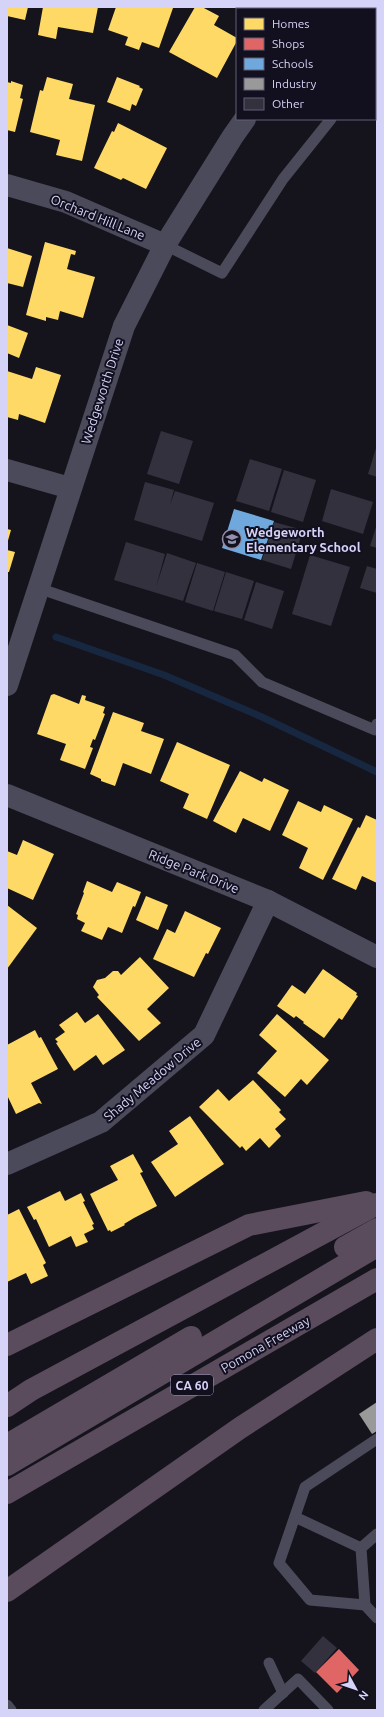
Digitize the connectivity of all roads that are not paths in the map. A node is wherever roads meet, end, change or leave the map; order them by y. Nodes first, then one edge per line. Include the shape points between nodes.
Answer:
1 (244, 120) edge
2 (330, 120) edge
3 (7, 185) edge
4 (165, 245) junction
5 (7, 470) edge
6 (70, 488) junction
7 (38, 588) junction
8 (7, 685) edge
9 (377, 724) edge
10 (7, 795) edge
11 (268, 901) junction
12 (377, 957) edge
13 (7, 1164) edge
14 (377, 1199) edge
15 (377, 1204) edge
16 (377, 1229) edge
17 (377, 1246) edge
18 (377, 1279) edge
19 (377, 1339) edge
20 (7, 1345) edge
21 (7, 1406) edge
22 (377, 1439) edge
23 (7, 1445) edge
24 (7, 1465) edge
25 (7, 1493) edge
26 (296, 1517) junction
27 (377, 1534) edge
28 (361, 1548) junction
29 (7, 1591) edge
30 (365, 1605) junction
31 (377, 1618) edge
32 (269, 1664) dead end
33 (283, 1693) junction
34 (7, 1706) edge
35 (11, 1710) edge
36 (264, 1710) edge
37 (328, 1710) edge

1 - 4 street, Wedgeworth Drive
2 - 4 lane via 283,179 222,273
3 - 4 street, Orchard Hill Lane via 66,202
4 - 6 street, Wedgeworth Drive via 124,326
5 - 6 street
6 - 7 street, Wedgeworth Drive
7 - 8 street, Wedgeworth Drive
7 - 9 lane via 235,655 262,682 375,730
10 - 11 street, Ridge Park Drive
11 - 12 street, Ridge Park Drive
11 - 13 street, Shady Meadow Drive via 204,1035 101,1122
14 - 20 highway via 249,1226
15 - 21 highway
16 - 23 highway
17 - 24 highway
18 - 25 highway, Pomona Freeway / CA 60
19 - 29 highway via 240,1428
22 - 26 lane via 305,1487
26 - 28 lane
26 - 30 lane via 279,1563 310,1600
27 - 28 lane
28 - 30 lane
30 - 31 lane
32 - 33 lane
33 - 36 lane
33 - 37 lane via 298,1679
34 - 35 lane

